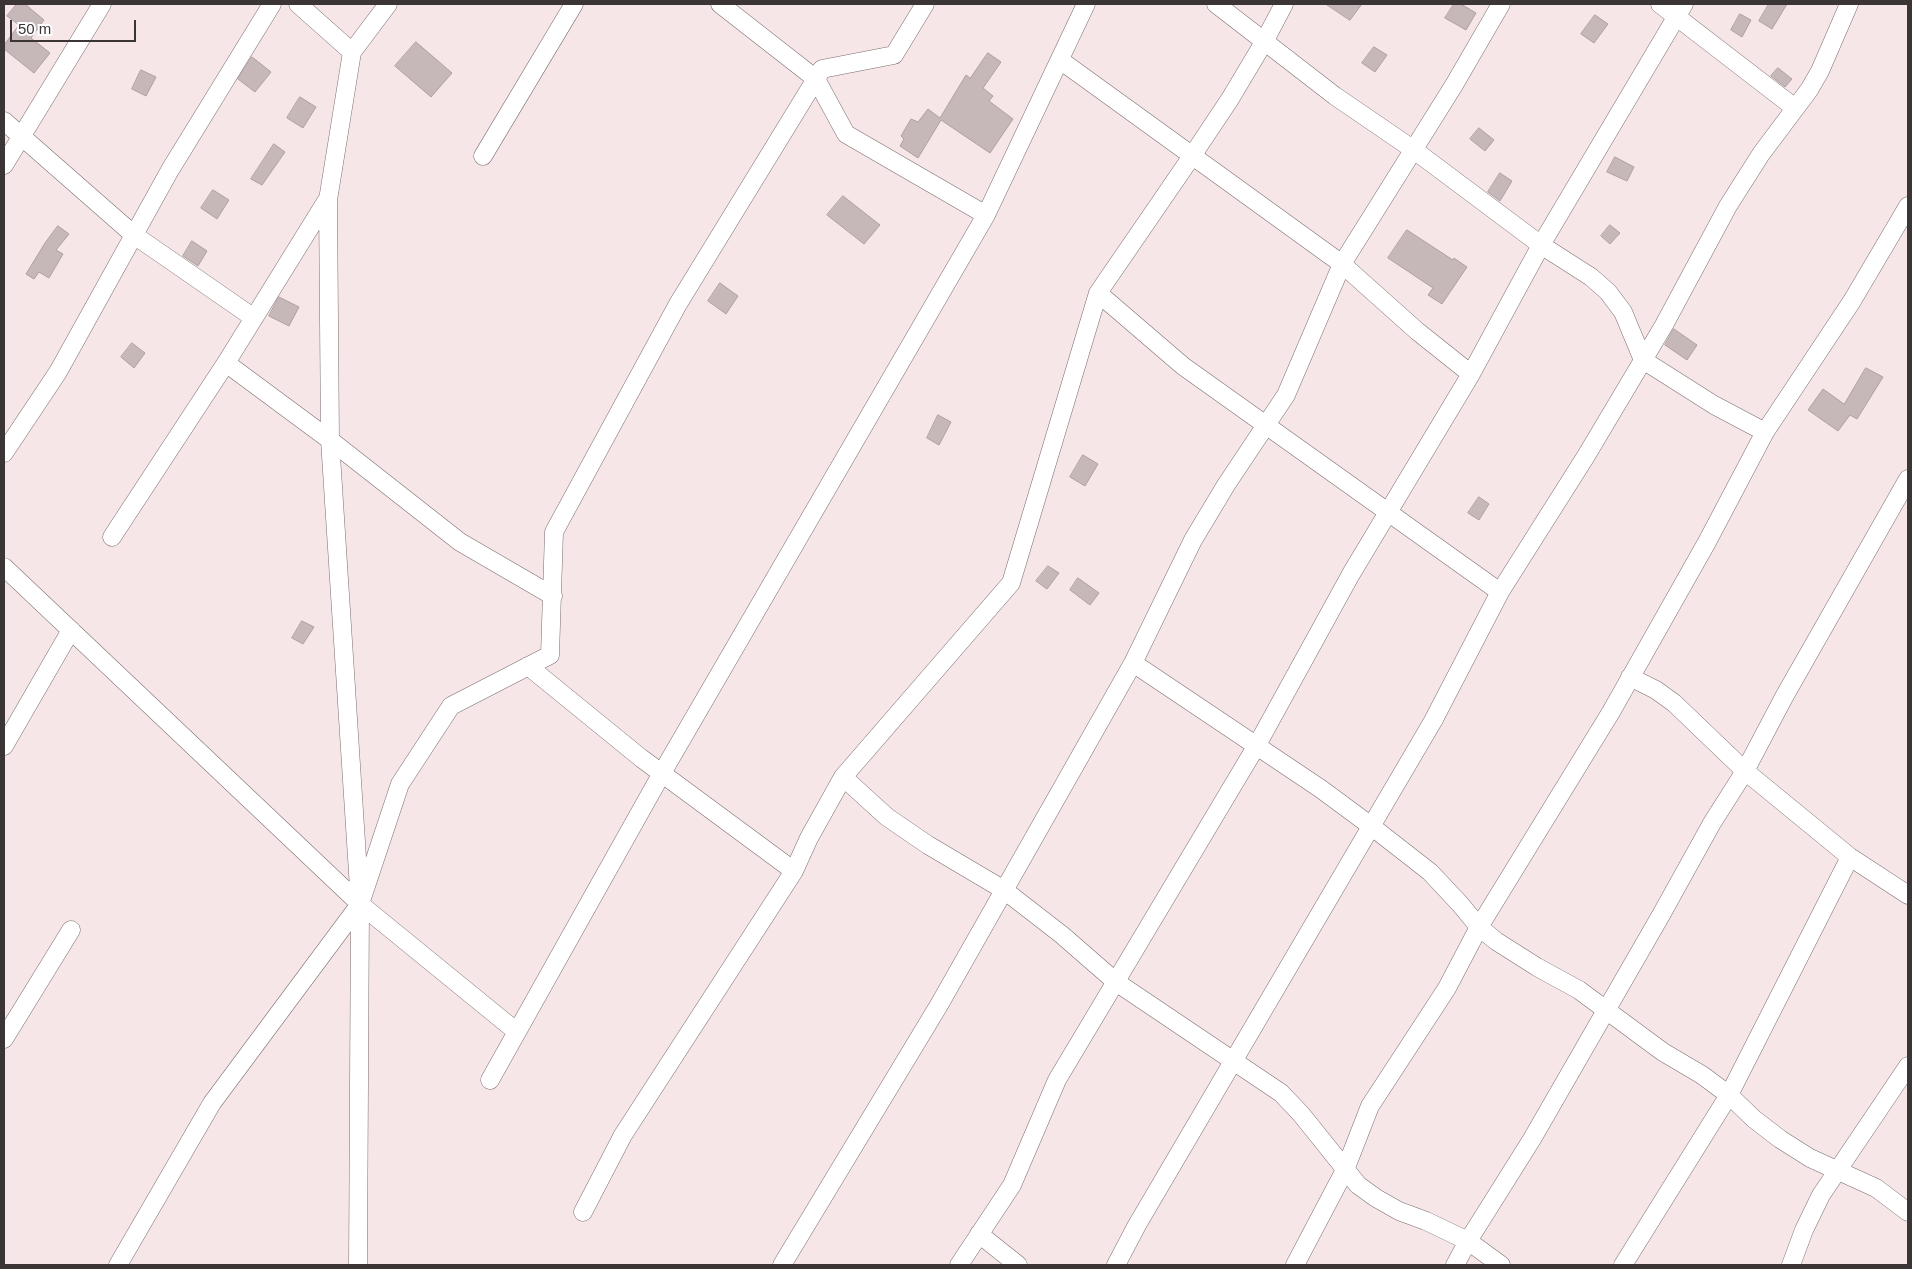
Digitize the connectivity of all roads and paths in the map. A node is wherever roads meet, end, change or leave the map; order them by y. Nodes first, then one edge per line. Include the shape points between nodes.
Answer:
1 (102, 4) edge
2 (272, 4) edge
3 (298, 4) edge
4 (388, 4) edge
5 (574, 4) edge
6 (720, 4) edge
7 (925, 4) edge
8 (1216, 4) edge
9 (1284, 4) edge
10 (1501, 4) edge
11 (1660, 4) edge
12 (1849, 4) edge
13 (1081, 6) edge
14 (1680, 10) edge
15 (1264, 42) junction
16 (352, 52) junction
17 (1060, 60) junction
18 (816, 79) junction
19 (1795, 108) junction
20 (4, 121) edge
21 (21, 137) junction
22 (1414, 150) junction
23 (483, 156) dead end
24 (1192, 156) junction
25 (4, 165) edge
26 (328, 200) junction
27 (1908, 206) edge
28 (986, 215) junction
29 (134, 235) junction
30 (1541, 245) junction
31 (1342, 264) junction
32 (1098, 293) junction
33 (254, 318) junction
34 (1643, 360) junction
35 (226, 363) junction
36 (1471, 374) junction
37 (1267, 425) junction
38 (1765, 432) junction
39 (330, 440) junction
40 (4, 453) edge
41 (1908, 479) edge
42 (1389, 512) junction
43 (112, 537) dead end
44 (4, 567) edge
45 (1500, 592) junction
46 (553, 596) junction
47 (71, 630) junction
48 (1132, 663) junction
49 (528, 666) junction
50 (1630, 677) junction
51 (1258, 745) junction
52 (4, 746) edge
53 (1745, 771) junction
54 (662, 773) junction
55 (843, 777) junction
56 (1371, 826) junction
57 (1850, 857) junction
58 (794, 871) junction
59 (1004, 890) junction
60 (1908, 895) edge
61 (360, 904) junction
62 (1479, 928) junction
63 (71, 930) dead end
64 (1116, 982) junction
65 (1606, 1009) junction
66 (517, 1032) junction
67 (4, 1039) edge
68 (1233, 1062) junction
69 (1908, 1066) edge
70 (490, 1080) dead end
71 (1729, 1095) junction
72 (1838, 1169) junction
73 (1345, 1170) junction
74 (583, 1212) dead end
75 (1908, 1212) edge
76 (979, 1234) junction
77 (1468, 1241) junction
78 (118, 1265) edge
79 (358, 1265) edge
80 (782, 1265) edge
81 (959, 1265) edge
82 (1018, 1265) edge
83 (1116, 1265) edge
84 (1295, 1265) edge
85 (1455, 1265) edge
86 (1501, 1265) edge
87 (1624, 1265) edge
88 (1791, 1265) edge

1 - 21 street
2 - 29 street
3 - 16 street
4 - 16 street
5 - 23 street
6 - 18 street
7 - 18 street via 894,55 822,69
8 - 15 street
9 - 15 street
10 - 22 street
11 - 14 street
12 - 19 street via 1820,71
13 - 17 street
14 - 19 street
14 - 30 street
15 - 22 street
15 - 24 street
16 - 26 street
17 - 24 street
17 - 28 street
18 - 28 street via 846,134
18 - 46 street via 678,304 554,532
19 - 34 street via 1728,206
20 - 21 street
21 - 25 street
21 - 29 street
22 - 30 street
22 - 31 street
24 - 31 street
24 - 32 street
26 - 33 street
26 - 39 street
27 - 38 street via 1852,301
28 - 54 street
29 - 33 street
29 - 40 street via 58,372
30 - 34 street via 1608,292 1623,312
30 - 36 street
31 - 36 street via 1416,331
31 - 37 street via 1286,395
32 - 37 street via 1184,366
32 - 55 street via 1011,584
33 - 35 street
34 - 38 street via 1714,406
34 - 45 street
35 - 39 street
35 - 43 street
36 - 42 street
37 - 42 street
37 - 48 street via 1193,540
38 - 50 street
39 - 46 street via 460,542
39 - 61 street
41 - 53 street
42 - 45 street
42 - 51 street via 1351,574
44 - 47 street
45 - 56 street via 1433,721
46 - 49 street via 550,655
47 - 52 street
47 - 61 street
48 - 51 street
48 - 59 street
49 - 54 street
49 - 61 street via 451,706 400,784
50 - 53 street via 1674,703
50 - 62 street
51 - 56 street
51 - 64 street
53 - 57 street
53 - 65 street
54 - 58 street
54 - 66 street
55 - 58 street
55 - 59 street via 887,817
56 - 62 street via 1430,872
56 - 68 street
57 - 60 street
57 - 71 street
58 - 74 street via 623,1135
59 - 64 street
59 - 80 street via 939,1005
61 - 66 street
61 - 78 street via 212,1103
61 - 79 street
62 - 65 street
62 - 73 street via 1447,988 1370,1106
63 - 67 street
64 - 68 street
64 - 76 street via 1052,1090 1012,1185
65 - 71 street via 1663,1052
65 - 77 street
66 - 70 street
68 - 73 street via 1281,1093
68 - 83 street
69 - 72 street
71 - 72 street via 1780,1139 1810,1158
71 - 87 street
72 - 75 street via 1876,1188
72 - 88 street via 1821,1195
73 - 77 street via 1376,1198
73 - 84 street
76 - 81 street
76 - 82 street
77 - 85 street
77 - 86 street

